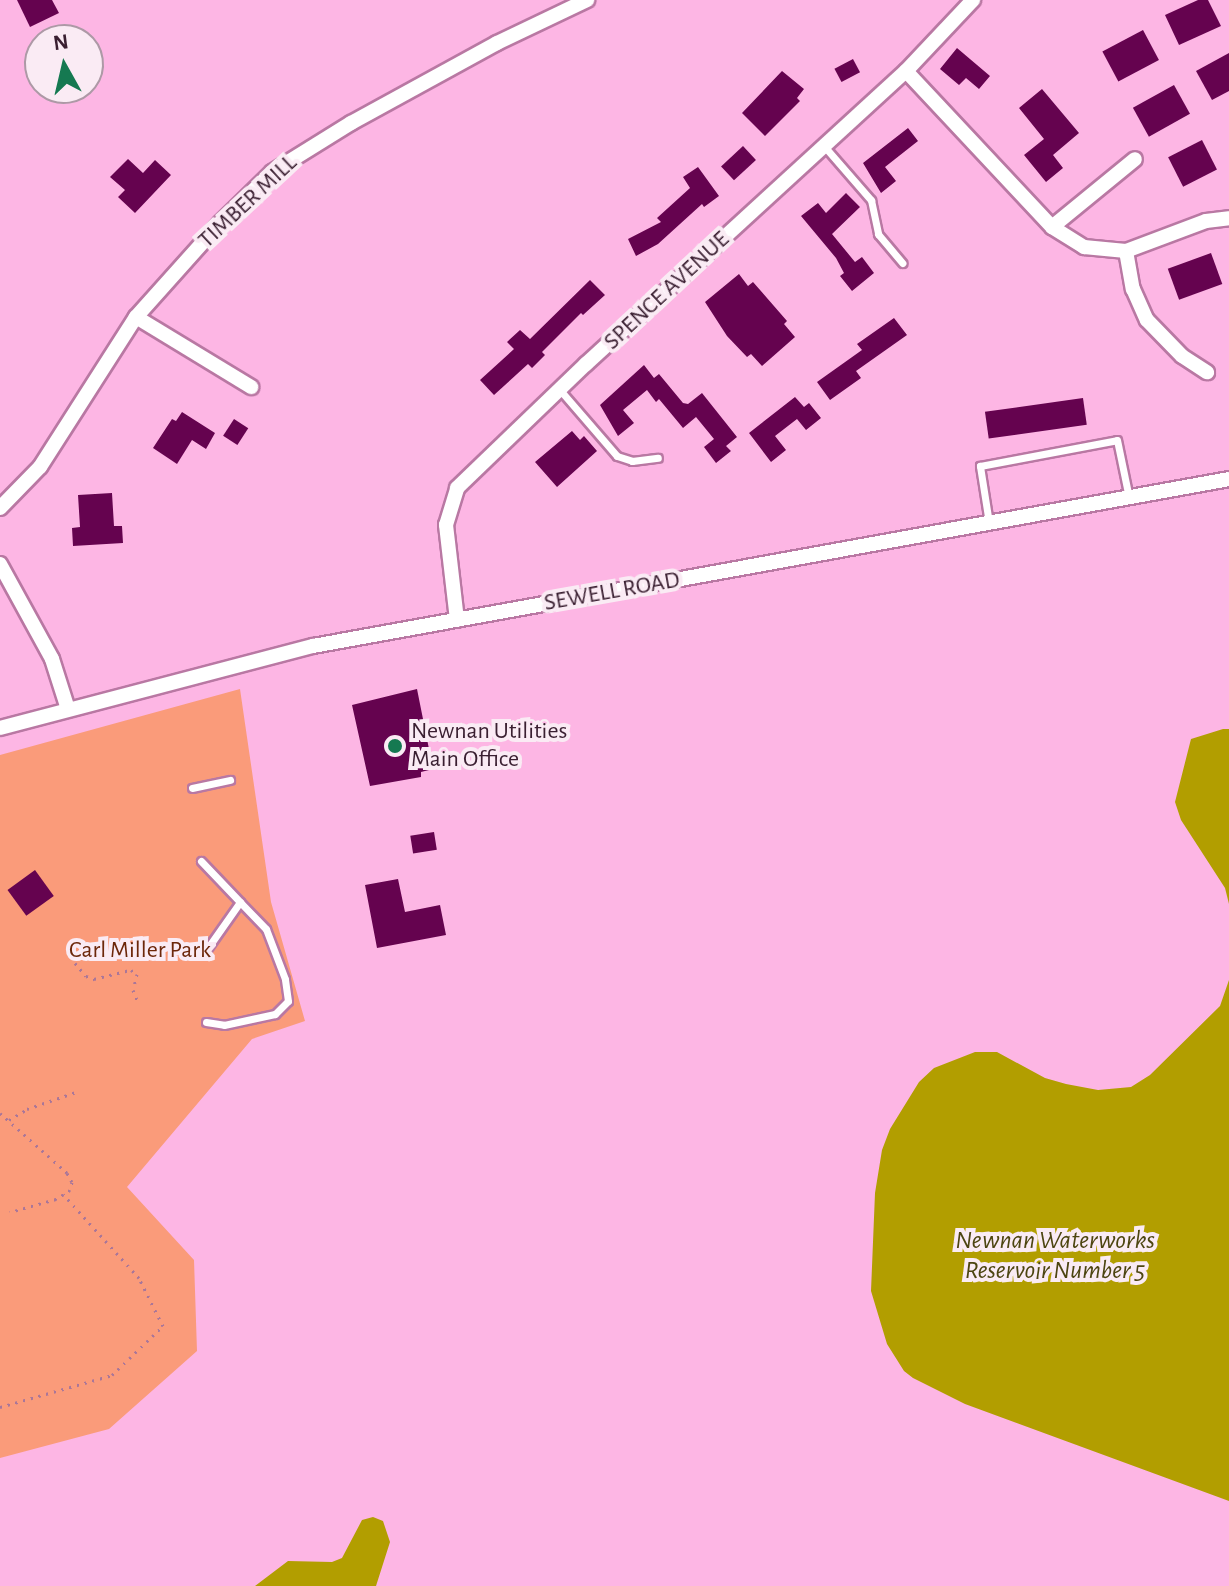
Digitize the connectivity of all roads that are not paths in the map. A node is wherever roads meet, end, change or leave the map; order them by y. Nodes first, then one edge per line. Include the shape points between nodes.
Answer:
1 (587, 0) edge
2 (973, 0) edge
3 (906, 71) junction
4 (824, 146) junction
5 (1135, 159) dead end
6 (1229, 218) edge
7 (1052, 227) junction
8 (1126, 251) junction
9 (902, 263) dead end
10 (136, 317) junction
11 (1207, 372) dead end
12 (251, 387) dead end
13 (560, 390) junction
14 (658, 458) dead end
15 (1229, 479) edge
16 (1129, 498) junction
17 (0, 508) edge
18 (989, 523) junction
19 (0, 564) edge
20 (457, 620) junction
21 (68, 709) junction
22 (0, 728) edge
23 (230, 780) dead end
24 (192, 788) dead end
25 (201, 861) dead end
26 (240, 902) junction
27 (207, 949) dead end
28 (206, 1022) dead end

1 - 10 street, TIMBER MILL via 497,43 284,164 220,223
2 - 3 street, SPENCE AVENUE
3 - 4 street, SPENCE AVENUE
3 - 7 street
4 - 9 lane via 871,200 881,240
4 - 13 street, SPENCE AVENUE
5 - 7 street
6 - 8 street via 1206,221
7 - 8 street via 1084,247
8 - 11 street via 1133,289 1147,320 1182,356
10 - 12 street
10 - 17 street, TIMBER MILL via 40,467
13 - 14 lane via 617,456 632,461
13 - 20 street, SPENCE AVENUE via 457,488 446,525
15 - 16 street, SEWELL ROAD
16 - 18 street, SEWELL ROAD
16 - 18 lane via 1117,440 980,466
18 - 20 street, SEWELL ROAD
19 - 21 street via 52,659
20 - 21 street, SEWELL ROAD via 313,646
21 - 22 street, SEWELL ROAD
23 - 24 lane
25 - 26 lane
26 - 27 lane
26 - 28 lane via 266,929 288,1001 275,1014 224,1025

